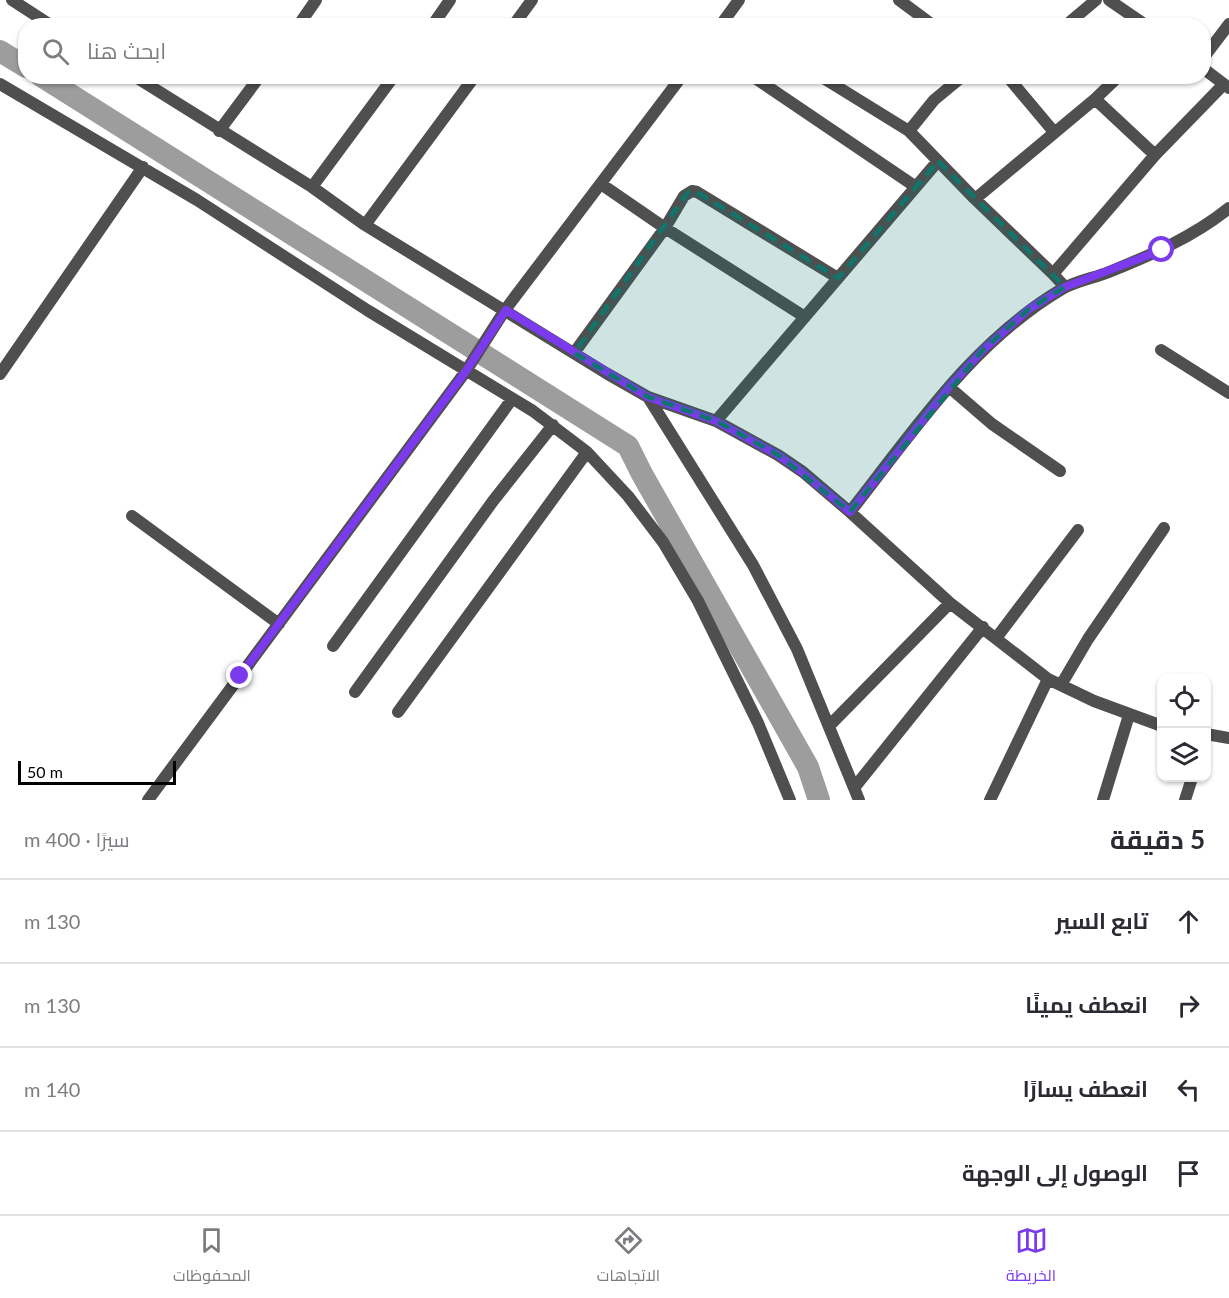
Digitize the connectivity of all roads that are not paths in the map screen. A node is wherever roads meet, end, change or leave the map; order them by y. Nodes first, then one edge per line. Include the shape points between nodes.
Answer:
1 (12, 0) edge
2 (316, 0) edge
3 (450, 0) edge
4 (532, 0) edge
5 (739, 0) edge
6 (899, 0) edge
7 (1096, 0) edge
8 (1109, 0) edge
9 (40, 18) edge
10 (304, 18) edge
11 (438, 18) edge
12 (519, 18) edge
13 (726, 18) edge
14 (923, 18) edge
15 (1075, 18) edge
16 (1135, 18) edge
17 (1229, 24) edge
18 (1211, 47) edge
19 (1211, 75) edge
20 (0, 84) edge
21 (146, 84) edge
22 (254, 84) edge
23 (388, 84) edge
24 (469, 84) edge
25 (676, 84) edge
26 (764, 84) edge
27 (833, 84) edge
28 (953, 84) edge
29 (1014, 84) edge
30 (1111, 84) edge
31 (1226, 86) edge
32 (1095, 99) junction
33 (219, 131) junction
34 (909, 131) junction
35 (1054, 132) junction
36 (1155, 155) junction
37 (938, 162) junction
38 (143, 167) junction
39 (601, 184) junction
40 (312, 187) junction
41 (916, 187) junction
42 (975, 199) junction
43 (1229, 208) edge
44 (365, 225) junction
45 (665, 228) junction
46 (1053, 274) junction
47 (838, 278) junction
48 (1065, 287) junction
49 (506, 310) junction
50 (805, 317) junction
51 (1161, 350) dead end
52 (574, 353) junction
53 (466, 371) junction
54 (0, 374) edge
55 (949, 387) junction
56 (1229, 393) edge
57 (648, 397) junction
58 (512, 399) junction
59 (716, 421) junction
60 (553, 425) junction
61 (588, 452) junction
62 (1060, 471) dead end
63 (850, 512) junction
64 (132, 516) dead end
65 (1164, 528) dead end
66 (1078, 530) dead end
67 (950, 603) junction
68 (279, 624) junction
69 (983, 627) junction
70 (997, 638) junction
71 (333, 646) dead end
72 (1048, 679) junction
73 (1061, 685) junction
74 (355, 692) dead end
75 (398, 712) dead end
76 (1129, 715) junction
77 (830, 725) junction
78 (1157, 725) edge
79 (1211, 735) edge
80 (1229, 738) edge
81 (1190, 782) edge
82 (857, 794) edge
83 (148, 800) edge
84 (790, 800) edge
85 (990, 800) edge
86 (1103, 800) edge
87 (1185, 800) edge

1 - 9 street
2 - 10 street
3 - 11 street
4 - 12 street
5 - 13 street
6 - 14 street
7 - 15 street
8 - 16 street
17 - 18 street
19 - 31 street
20 - 38 street
21 - 33 street
22 - 33 street
23 - 40 street
24 - 44 street
25 - 39 street
26 - 41 street
27 - 34 street
28 - 34 street via 934,100
29 - 35 street
30 - 32 street
31 - 36 street
32 - 35 street
32 - 36 street
33 - 40 street
34 - 37 street
35 - 42 street
36 - 46 street
37 - 41 street
37 - 42 street
38 - 53 street
38 - 54 street
39 - 45 street
39 - 49 street
40 - 44 street
41 - 47 street
42 - 46 street
43 - 48 street via 1162,250
44 - 49 street
45 - 47 street via 684,196 697,192
45 - 50 street
45 - 52 street
46 - 48 street
47 - 50 street
48 - 55 street via 1029,309
49 - 52 street
49 - 53 street
50 - 59 street
51 - 56 street
52 - 57 street
53 - 58 street
53 - 68 street
55 - 62 street via 1004,433
55 - 63 street
57 - 59 street
57 - 77 street via 753,565
58 - 60 street
58 - 71 street
59 - 63 street via 778,455
60 - 61 street
60 - 74 street
61 - 75 street
61 - 84 street via 663,542 698,601 758,723
63 - 67 street
64 - 68 street
65 - 73 street
66 - 70 street
67 - 69 street
67 - 77 street
68 - 83 street
69 - 70 street
69 - 82 street
70 - 72 street
72 - 73 street
72 - 85 street
73 - 76 street
76 - 78 street
76 - 86 street
77 - 82 street
79 - 80 street
81 - 87 street

